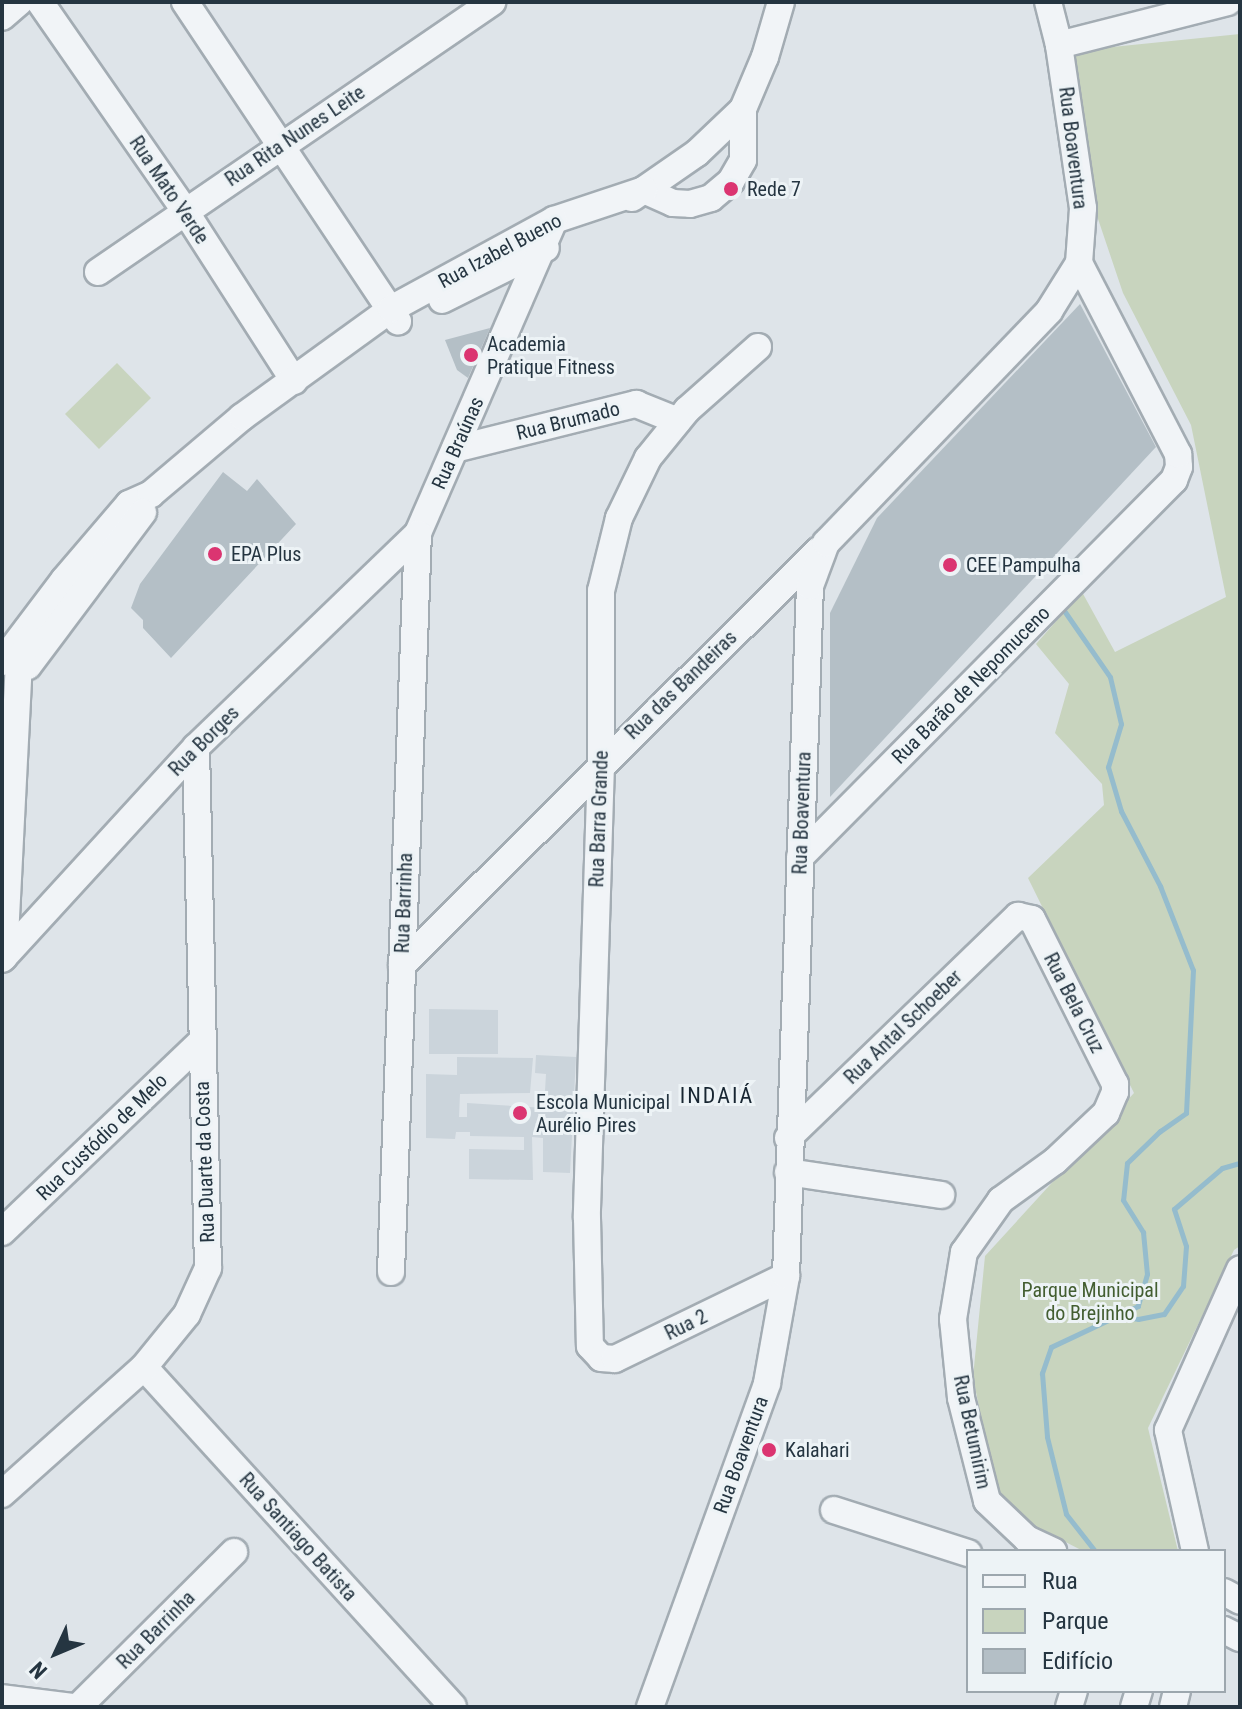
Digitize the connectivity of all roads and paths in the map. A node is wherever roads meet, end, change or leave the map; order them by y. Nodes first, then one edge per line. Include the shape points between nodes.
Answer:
1 (19, 2) edge
2 (40, 2) edge
3 (185, 2) edge
4 (493, 2) edge
5 (781, 2) edge
6 (1048, 2) edge
7 (1225, 2) edge
8 (2, 17) edge
9 (1059, 45) junction
10 (743, 109) junction
11 (281, 145) junction
12 (644, 190) junction
13 (185, 211) junction
14 (554, 220) junction
15 (541, 250) junction
16 (1079, 263) junction
17 (98, 272) dead end
18 (395, 315) junction
19 (758, 347) dead end
20 (294, 381) junction
21 (678, 421) junction
22 (455, 449) junction
23 (151, 494) junction
24 (418, 533) junction
25 (826, 543) junction
26 (9, 686) edge
27 (196, 747) junction
28 (601, 764) junction
29 (800, 857) junction
30 (1018, 916) joint
31 (3, 958) edge
32 (402, 965) junction
33 (201, 1042) junction
34 (1112, 1102) joint
35 (788, 1138) junction
36 (800, 1174) junction
37 (941, 1195) dead end
38 (2, 1232) edge
39 (1240, 1269) edge
40 (391, 1272) dead end
41 (786, 1276) junction
42 (590, 1346) joint
43 (144, 1367) junction
44 (2, 1494) edge
45 (834, 1510) dead end
46 (1049, 1549) edge
47 (1195, 1549) edge
48 (234, 1552) dead end
49 (966, 1552) edge
50 (2, 1698) edge
51 (33, 1704) edge
52 (76, 1707) edge
53 (453, 1707) edge
54 (650, 1707) edge

1 - 8 street
2 - 13 street, Rua Mato Verde
3 - 11 street
4 - 11 street, Rua Rita Nunes Leite
5 - 10 street, Rua Izabel Bueno
6 - 9 street, Rua Boaventura
7 - 9 street
9 - 16 street, Rua Boaventura via 1083,208
10 - 12 street, Rua Izabel Bueno via 697,153
10 - 12 street via 743,160 731,181 711,198 673,203
11 - 13 street, Rua Rita Nunes Leite
11 - 18 street
12 - 14 street, Rua Izabel Bueno
12 - 15 street, Rua Izabel Bueno
13 - 17 street, Rua Rita Nunes Leite
13 - 20 street, Rua Mato Verde
14 - 15 street, Rua Braúnas
14 - 18 street, Rua Izabel Bueno
15 - 18 street, Rua Izabel Bueno
15 - 22 street, Rua Braúnas
16 - 25 street, Rua Boaventura via 1049,311
16 - 29 street, Rua Barão de Nepomuceno via 1178,454 1174,480
18 - 20 street, Rua Izabel Bueno via 364,330
19 - 21 street, Rua Barra Grande
20 - 23 street, Rua Izabel Bueno
21 - 22 street, Rua Brumado via 636,404
21 - 28 street, Rua Barra Grande via 648,458 619,518 601,591
22 - 24 street, Rua Braúnas
23 - 26 street, Rua Izabel Bueno via 142,514
23 - 26 street, Rua Izabel Bueno via 129,504 64,580 60,596 22,651
24 - 27 street, Rua Borges
24 - 32 street, Rua Barrinha
25 - 28 street, Rua das Bandeiras
25 - 29 street, Rua Boaventura via 810,586
26 - 31 street, Rua Izabel Bueno
27 - 31 street, Rua Borges
27 - 33 street, Rua Duarte da Costa
28 - 32 street, Rua das Bandeiras
28 - 42 street, Rua Barra Grande via 587,1218
29 - 35 street, Rua Boaventura
30 - 34 street, Rua Bela Cruz via 1032,919 1115,1084
30 - 35 street, Rua Antal Schoeber
32 - 40 street, Rua Barrinha
33 - 38 street, Rua Custódio de Melo
33 - 43 street, Rua Duarte da Costa via 208,1268 187,1314
34 - 46 street, Rua Betumirim via 1055,1161 1001,1200 964,1252 953,1319 961,1398 987,1501 1027,1539
35 - 36 street, Rua Boaventura
36 - 37 street
36 - 41 street, Rua Boaventura
39 - 47 street via 1168,1430
41 - 42 street, Rua 2 via 615,1359 601,1358
41 - 54 street, Rua Boaventura via 767,1383
43 - 44 street, Rua Duarte da Costa
43 - 53 street, Rua Santiago Batista
45 - 49 street
48 - 52 street, Rua Barrinha
50 - 51 street
51 - 52 street

